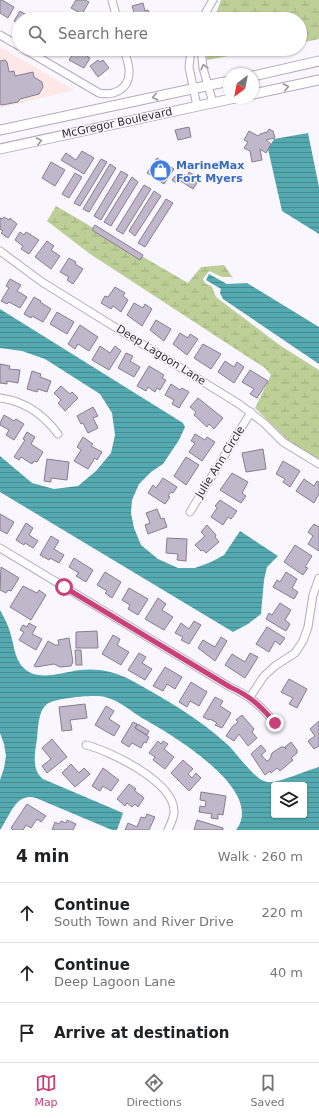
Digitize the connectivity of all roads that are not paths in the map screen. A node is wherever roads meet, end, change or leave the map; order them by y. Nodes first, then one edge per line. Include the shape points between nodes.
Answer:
1 (112, 0) edge
2 (212, 0) edge
3 (115, 12) edge
4 (205, 12) edge
5 (0, 35) edge
6 (12, 42) edge
7 (36, 56) edge
8 (126, 56) edge
9 (190, 56) edge
10 (201, 56) edge
11 (319, 61) edge
12 (259, 75) edge
13 (319, 80) edge
14 (223, 82) edge
15 (209, 85) junction
16 (193, 89) junction
17 (259, 93) edge
18 (223, 101) edge
19 (213, 103) junction
20 (197, 106) junction
21 (0, 130) edge
22 (0, 149) edge
23 (0, 251) edge
24 (0, 398) edge
25 (251, 412) junction
26 (58, 434) dead end
27 (319, 464) edge
28 (190, 512) dead end
29 (0, 548) edge
30 (319, 578) edge
31 (250, 697) junction
32 (275, 723) dead end
33 (86, 745) dead end
34 (168, 830) edge

1 - 3 street
2 - 4 street
5 - 6 street
7 - 8 street via 106,95 122,89 129,76
9 - 16 street via 189,67
15 -> 10 street
11 - 12 main road
17 -> 13 main road
14 - 15 main road, McGregor Boulevard
15 - 16 main road, McGregor Boulevard
15 - 19 street
16 - 20 street
16 -> 21 main road, McGregor Boulevard
18 - 19 main road, McGregor Boulevard
19 - 20 main road, McGregor Boulevard
22 -> 20 main road, McGregor Boulevard
23 - 25 street, Deep Lagoon Lane via 42,282
24 - 26 street via 32,408
25 - 27 street, Deep Lagoon Lane via 284,442
25 - 28 street, Julie Ann Circle
29 - 31 street
30 - 31 street via 303,641 294,653 264,676
31 - 32 street
33 - 34 street via 115,756 154,779 168,797 174,812

